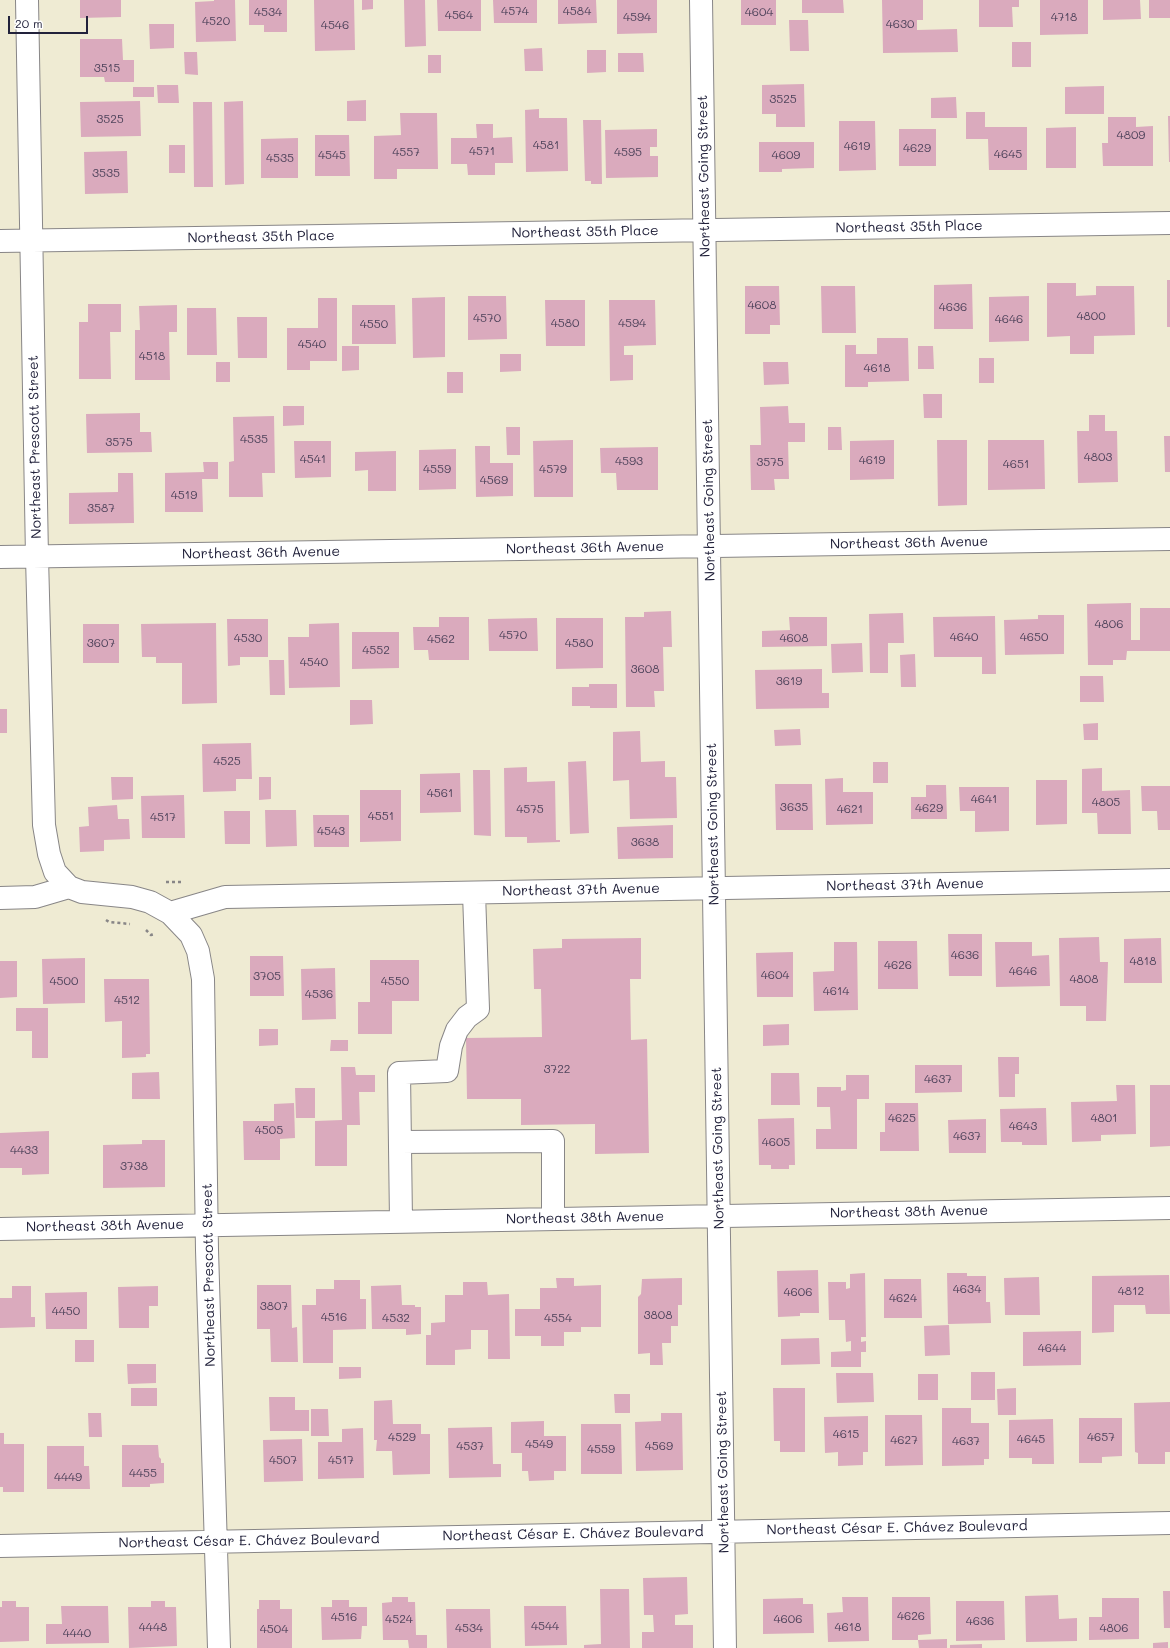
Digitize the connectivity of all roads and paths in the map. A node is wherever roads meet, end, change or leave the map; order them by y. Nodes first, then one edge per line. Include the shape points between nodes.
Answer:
1 (28, 0) edge
2 (701, 0) edge
3 (1170, 223) edge
4 (705, 230) junction
5 (31, 240) junction
6 (0, 241) edge
7 (1170, 539) edge
8 (710, 546) junction
9 (36, 556) junction
10 (0, 557) edge
11 (1170, 880) edge
12 (69, 887) junction
13 (714, 888) junction
14 (474, 892) junction
15 (0, 898) edge
16 (170, 913) junction
17 (400, 1142) junction
18 (1170, 1208) edge
19 (719, 1216) junction
20 (553, 1219) junction
21 (401, 1221) junction
22 (207, 1224) junction
23 (0, 1229) edge
24 (1170, 1523) edge
25 (724, 1532) junction
26 (216, 1541) junction
27 (0, 1546) edge
28 (219, 1648) edge
29 (725, 1648) edge

1 - 5 street, Northeast Prescott Street
2 - 4 street, Northeast Going Street
3 - 4 street, Northeast 35th Place
4 - 5 street, Northeast 35th Place
4 - 8 street, Northeast Going Street
5 - 6 street, Northeast 35th Place
5 - 9 street, Northeast Prescott Street
7 - 8 street, Northeast 36th Avenue
8 - 9 street, Northeast 36th Avenue
8 - 13 street, Northeast Going Street
9 - 10 street, Northeast 36th Avenue
9 - 12 street, Northeast Prescott Street via 44,825 55,872
11 - 13 street, Northeast 37th Avenue
12 - 15 street via 35,897
12 - 16 street via 82,892 132,897 150,902
13 - 14 street, Northeast 37th Avenue
13 - 19 street, Northeast Going Street
14 - 16 street, Northeast 37th Avenue via 225,896
14 - 17 street via 478,1009 467,1017 457,1030 451,1046 447,1071 399,1073
16 - 22 street, Northeast Prescott Street via 191,935 198,951 203,979
17 - 20 street via 553,1141
17 - 21 street
18 - 19 street, Northeast 38th Avenue
19 - 20 street, Northeast 38th Avenue
19 - 25 street, Northeast Going Street
20 - 21 street, Northeast 38th Avenue
21 - 22 street, Northeast 38th Avenue
22 - 23 street, Northeast 38th Avenue
22 - 26 street, Northeast Prescott Street
24 - 25 street, Northeast César E. Chávez Boulevard
25 - 26 street, Northeast César E. Chávez Boulevard
25 - 29 street, Northeast Going Street
26 - 27 street, Northeast César E. Chávez Boulevard
26 - 28 street, Northeast Prescott Street

